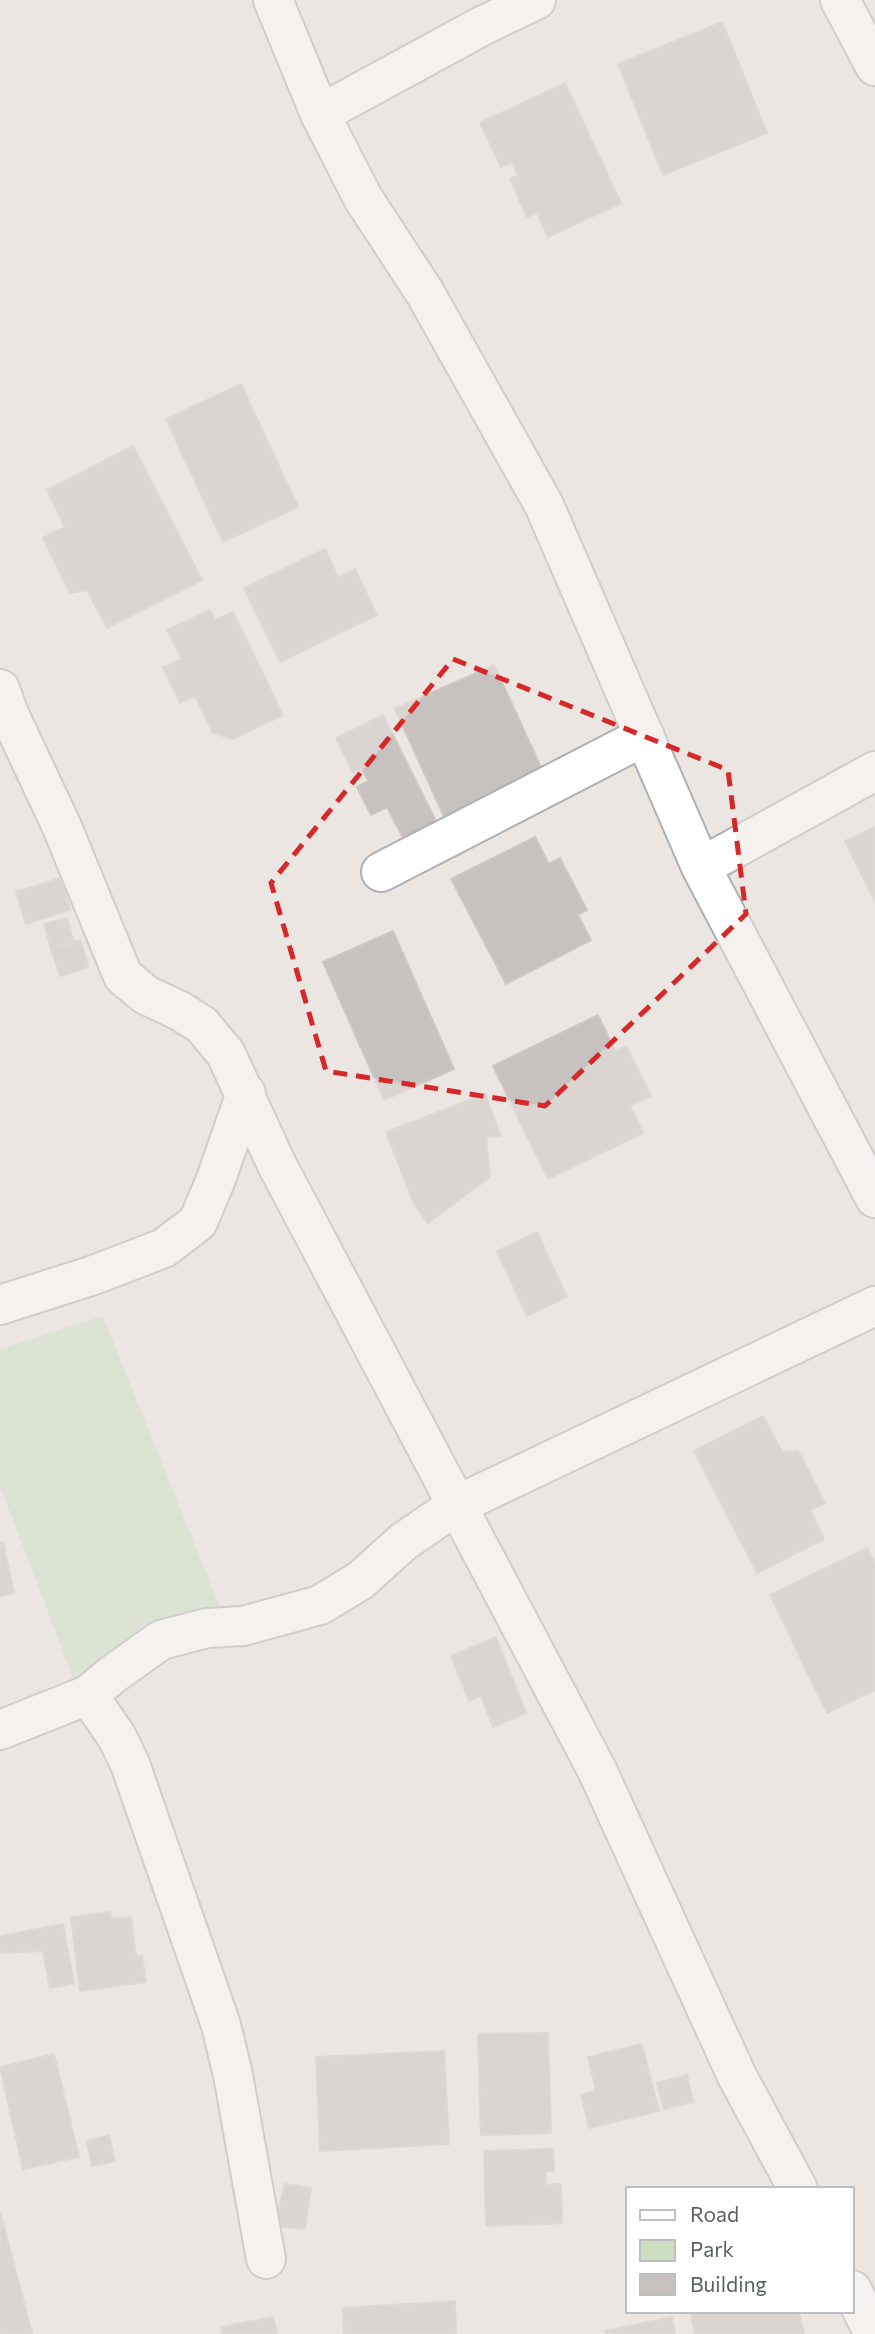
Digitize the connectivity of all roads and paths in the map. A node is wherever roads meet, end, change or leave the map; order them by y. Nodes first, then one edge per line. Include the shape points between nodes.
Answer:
1 (273, 0) edge
2 (536, 0) edge
3 (840, 0) edge
4 (875, 65) edge
5 (320, 114) junction
6 (0, 689) edge
7 (645, 736) junction
8 (875, 771) edge
9 (701, 867) junction
10 (381, 872) dead end
11 (246, 1093) junction
12 (875, 1198) edge
13 (0, 1305) edge
14 (875, 1306) edge
15 (457, 1505) junction
16 (88, 1695) junction
17 (0, 1730) edge
18 (797, 2187) edge
19 (266, 2259) dead end
20 (854, 2294) edge
21 (874, 2334) edge

1 - 5 street
2 - 5 street
3 - 4 street
5 - 7 street via 363,198 425,293 544,505
6 - 11 street via 123,976 146,995 202,1025 226,1054
7 - 9 street
7 - 10 street
8 - 9 street
9 - 12 street
11 - 13 street via 198,1222 164,1248
11 - 15 street via 276,1163
14 - 15 street
15 - 16 street via 403,1542 361,1580 320,1605 243,1626 207,1628 161,1640
15 - 18 street via 597,1770 737,2076
16 - 17 street
16 - 19 street via 130,1764 221,2025
20 - 21 street

